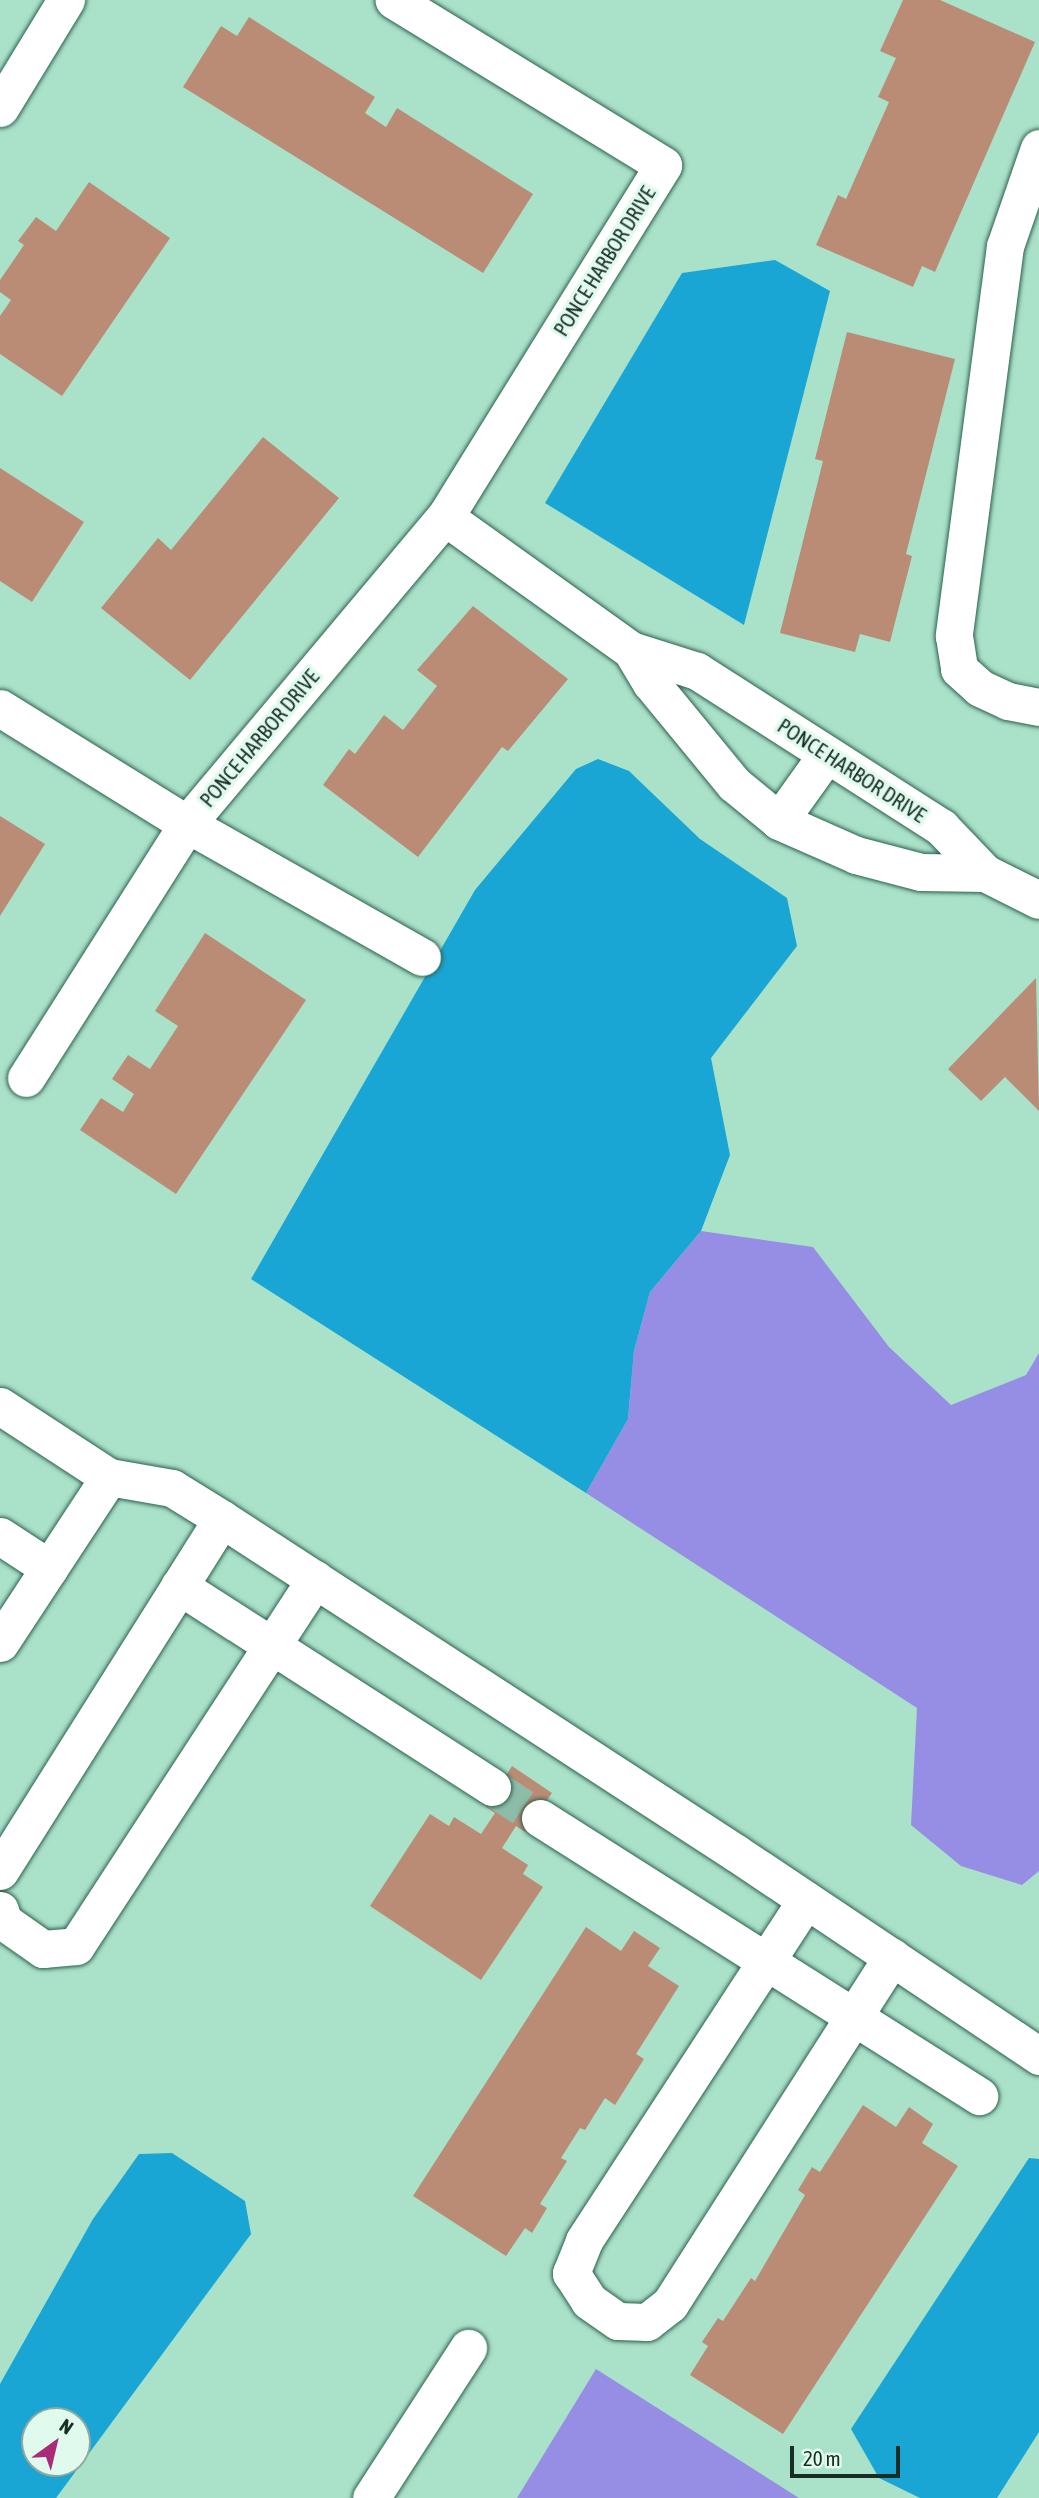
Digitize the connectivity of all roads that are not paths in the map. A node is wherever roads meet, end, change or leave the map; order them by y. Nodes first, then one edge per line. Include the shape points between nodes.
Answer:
1 (66, 0) edge
2 (394, 0) edge
3 (0, 108) edge
4 (1039, 148) edge
5 (445, 517) junction
6 (631, 650) junction
7 (1039, 707) edge
8 (0, 708) edge
9 (827, 754) junction
10 (779, 821) junction
11 (187, 824) junction
12 (985, 873) junction
13 (1039, 900) edge
14 (422, 957) dead end
15 (26, 1078) dead end
16 (0, 1406) edge
17 (109, 1477) junction
18 (222, 1519) junction
19 (0, 1536) edge
20 (49, 1568) junction
21 (315, 1579) junction
22 (179, 1586) junction
23 (0, 1643) edge
24 (271, 1646) junction
25 (492, 1787) tunnel mouth
26 (540, 1818) tunnel mouth
27 (0, 1871) edge
28 (806, 1900) junction
29 (0, 1910) edge
30 (892, 1957) junction
31 (768, 1962) junction
32 (853, 2016) junction
33 (1039, 2056) edge
34 (979, 2096) dead end
35 (468, 2348) dead end
36 (371, 2498) edge

1 - 3 street
2 - 5 street, PONCE HARBOR DRIVE via 663,165
4 - 7 street via 1006,246 954,636 959,669 980,688 1008,701
5 - 6 street, PONCE HARBOR DRIVE
5 - 11 street, PONCE HARBOR DRIVE
6 - 9 street, PONCE HARBOR DRIVE via 697,671
6 - 10 street, PONCE HARBOR DRIVE via 651,683 734,784
8 - 11 street, PONCE HARBOR DRIVE
9 - 10 street
9 - 12 street, PONCE HARBOR DRIVE via 941,827
10 - 12 street, PONCE HARBOR DRIVE via 856,855 921,872
11 - 14 street
11 - 15 street
12 - 13 street, PONCE HARBOR DRIVE
16 - 17 street
17 - 18 street via 172,1488
17 - 20 street
18 - 21 street
18 - 22 street
19 - 20 street
20 - 23 street
21 - 24 street
21 - 28 street
22 - 24 street
22 - 27 street
24 - 25 street
24 - 29 street via 76,1946 43,1949 3,1921
26 - 31 street
28 - 30 street
28 - 31 street
30 - 32 street
30 - 33 street
31 - 32 street
31 - 32 street via 584,2241 571,2273 589,2301 618,2321 647,2322 670,2304
32 - 34 street
35 - 36 street

